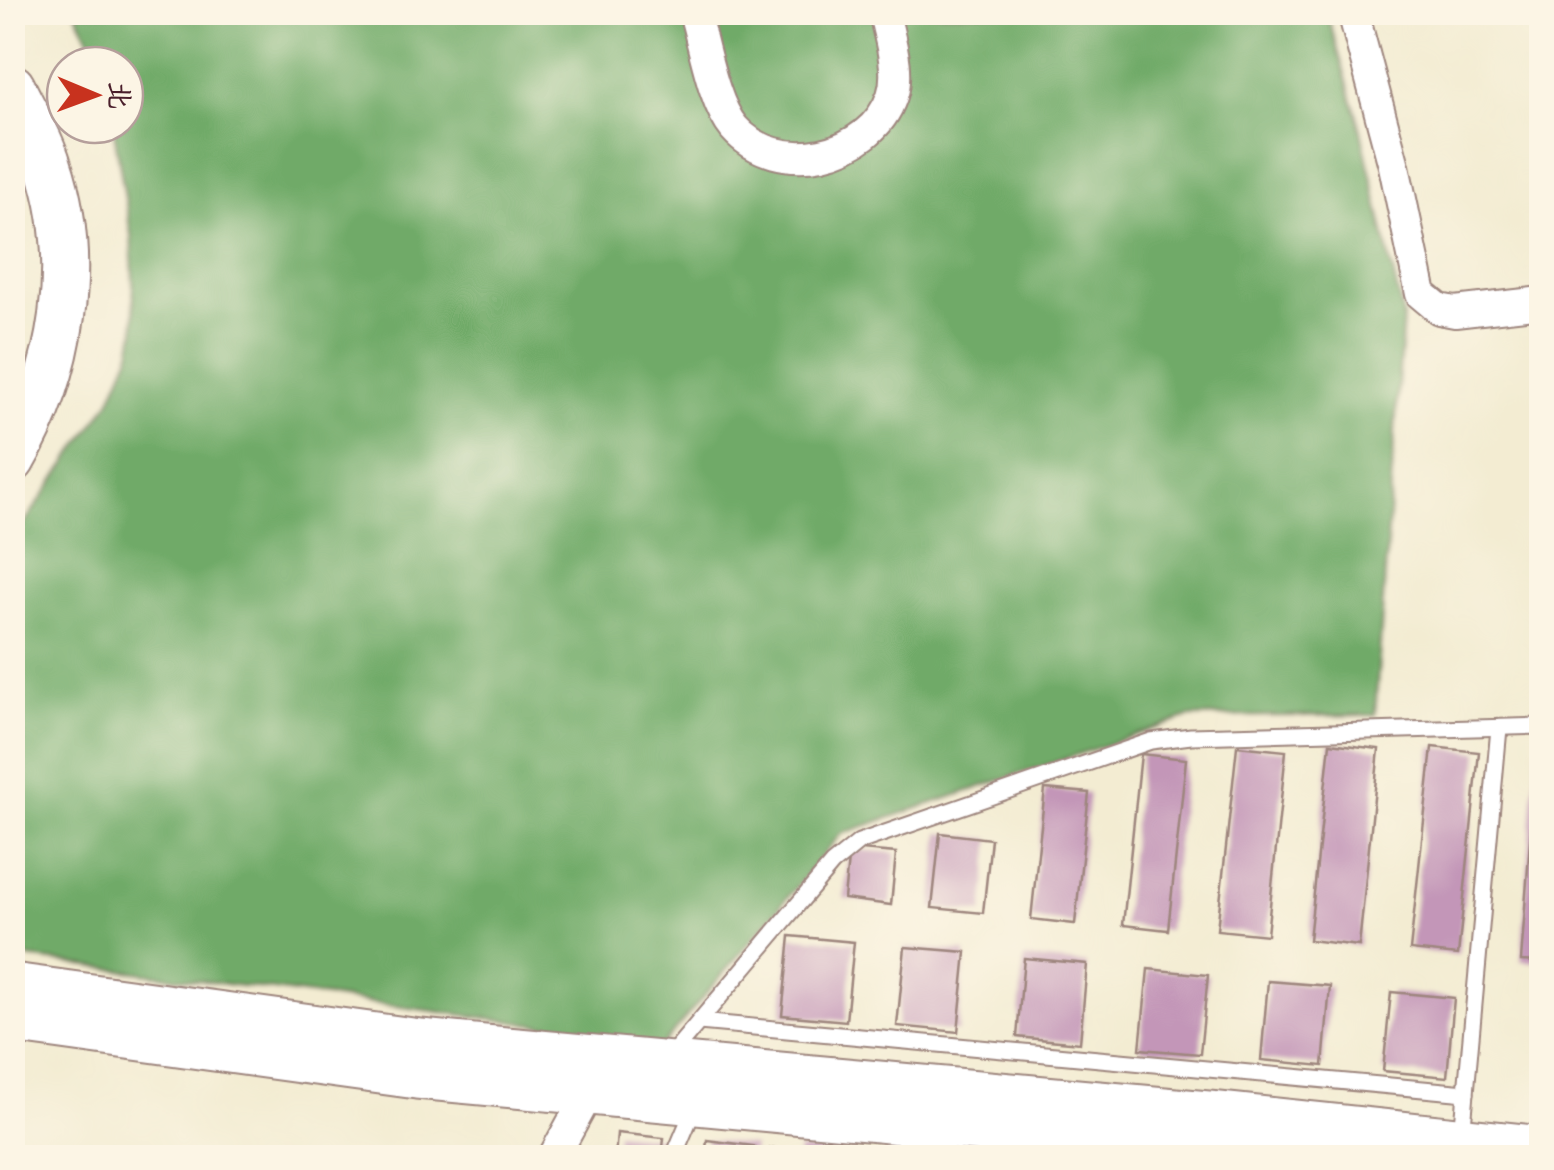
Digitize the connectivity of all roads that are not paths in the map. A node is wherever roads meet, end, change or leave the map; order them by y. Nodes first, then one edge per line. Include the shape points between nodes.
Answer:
1 (694, 12) edge
2 (884, 12) edge
3 (1353, 12) edge
4 (12, 87) edge
5 (12, 135) edge
6 (1542, 302) edge
7 (12, 418) edge
8 (12, 460) edge
9 (1542, 726) edge
10 (1500, 728) junction
11 (12, 986) edge
12 (12, 1020) edge
13 (700, 1022) junction
14 (664, 1064) junction
15 (589, 1092) junction
16 (1466, 1093) junction
17 (696, 1102) junction
18 (1462, 1140) junction
19 (1542, 1148) edge
20 (1158, 1151) edge
21 (553, 1158) edge
22 (674, 1158) edge
23 (1295, 1158) edge

1 - 2 street via 731,124 758,146 806,156 852,144 886,110 896,79
3 - 6 street via 1421,294 1455,312
4 - 8 main road via 48,163 64,258 53,364
5 - 7 main road via 29,170 44,260 34,360
9 - 10 lane
10 - 13 lane via 1150,741 859,842 832,864
10 - 16 lane
11 - 14 main road via 420,1042
12 - 15 main road via 417,1076
13 - 14 lane
13 - 16 lane
14 - 18 main road
15 - 17 main road
15 - 21 street
16 - 18 lane
17 - 20 main road
17 - 22 lane
18 - 19 main road
20 - 23 main road

